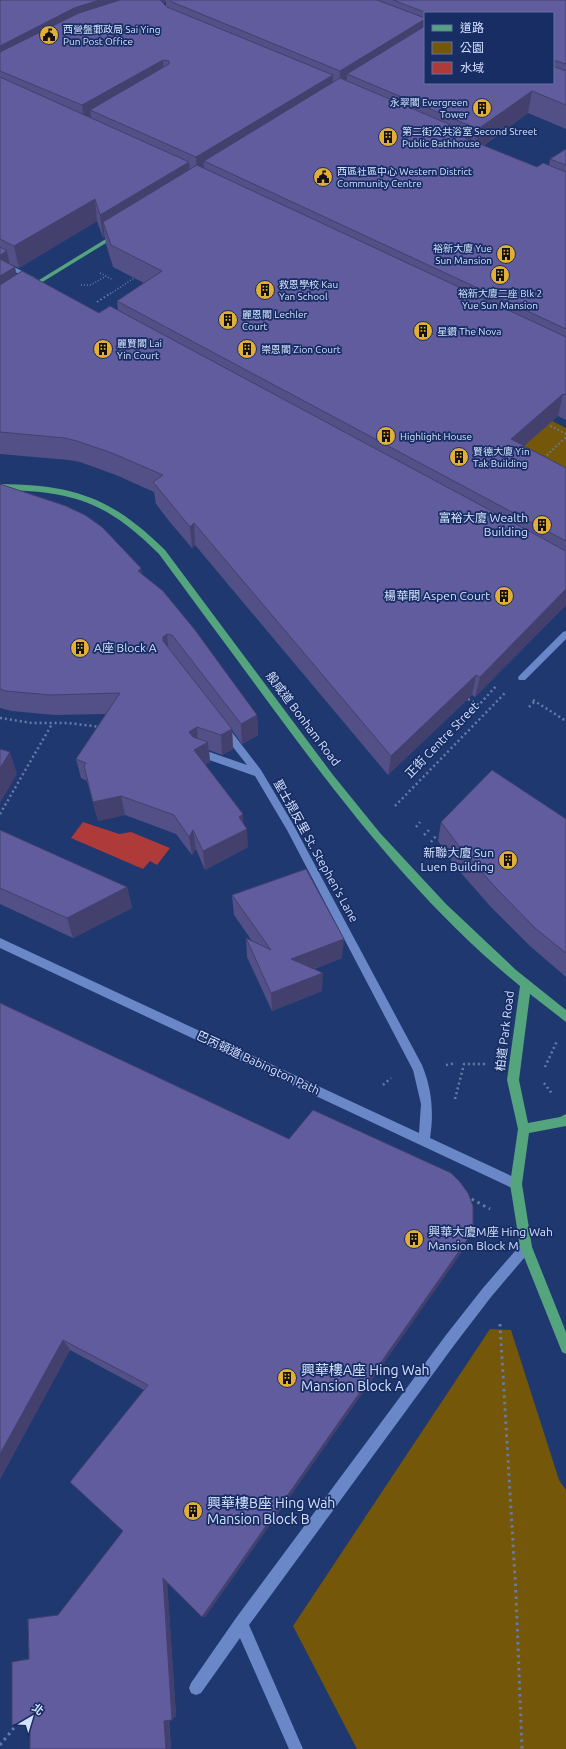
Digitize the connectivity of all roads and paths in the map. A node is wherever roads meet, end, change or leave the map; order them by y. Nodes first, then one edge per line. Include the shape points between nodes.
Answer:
1 (122, 231) edge
2 (0, 262) edge
3 (106, 276) dead end
4 (134, 278) edge
5 (42, 284) junction
6 (83, 286) dead end
7 (20, 294) edge
8 (97, 302) dead end
9 (545, 423) edge
10 (566, 434) edge
11 (566, 437) edge
12 (541, 460) edge
13 (0, 487) edge
14 (566, 634) edge
15 (522, 678) dead end
16 (502, 680) edge
17 (507, 692) dead end
18 (468, 699) edge
19 (535, 701) dead end
20 (529, 707) dead end
21 (0, 718) edge
22 (217, 720) edge
23 (52, 724) junction
24 (106, 727) edge
25 (198, 752) edge
26 (258, 773) junction
27 (395, 806) dead end
28 (0, 814) edge
29 (420, 822) dead end
30 (416, 827) dead end
31 (430, 830) dead end
32 (424, 835) dead end
33 (436, 836) dead end
34 (431, 842) dead end
35 (0, 943) edge
36 (526, 984) junction
37 (566, 1016) edge
38 (560, 1036) dead end
39 (544, 1071) dead end
40 (566, 1119) edge
41 (524, 1128) junction
42 (424, 1140) junction
43 (516, 1184) junction
44 (526, 1247) junction
45 (500, 1318) dead end
46 (566, 1348) edge
47 (241, 1623) junction
48 (196, 1688) dead end
49 (18, 1724) edge
50 (0, 1745) edge
51 (296, 1749) edge
52 (522, 1749) edge

1 - 5 main road
2 - 5 street
3 - 6 path via 91,285
4 - 8 path
5 - 7 main road
9 - 10 path
11 - 12 path
13 - 36 main road, 般咸道 Bonham Road via 21,486 80,495 115,511 146,535 162,552 330,778 377,836 442,907
14 - 15 street
16 - 18 path via 478,705
17 - 27 path, 正街 Centre Street
19 - 20 path
21 - 23 path
22 - 26 street
23 - 24 path
23 - 28 path
25 - 26 street, 聖士提反里 St. Stephen's Lane
26 - 42 street, 聖士提反里 St. Stephen's Lane via 290,827 418,1069 427,1101 428,1117
29 - 30 path
31 - 32 path
33 - 34 path
35 - 42 street, 巴丙頓道 Babington Path
36 - 37 main road, 般咸道 Bonham Road
36 - 41 main road, 柏道 Park Road via 513,1080
38 - 39 path
40 - 41 main road via 562,1122
41 - 43 main road, 柏道 Park Road
42 - 43 street, 巴丙頓道 Babington Path
43 - 44 main road, 柏道 Park Road
44 - 46 main road, 柏道 Park Road
44 - 47 street via 463,1322
45 - 52 path via 516,1586
47 - 48 street
47 - 51 street
49 - 50 path

